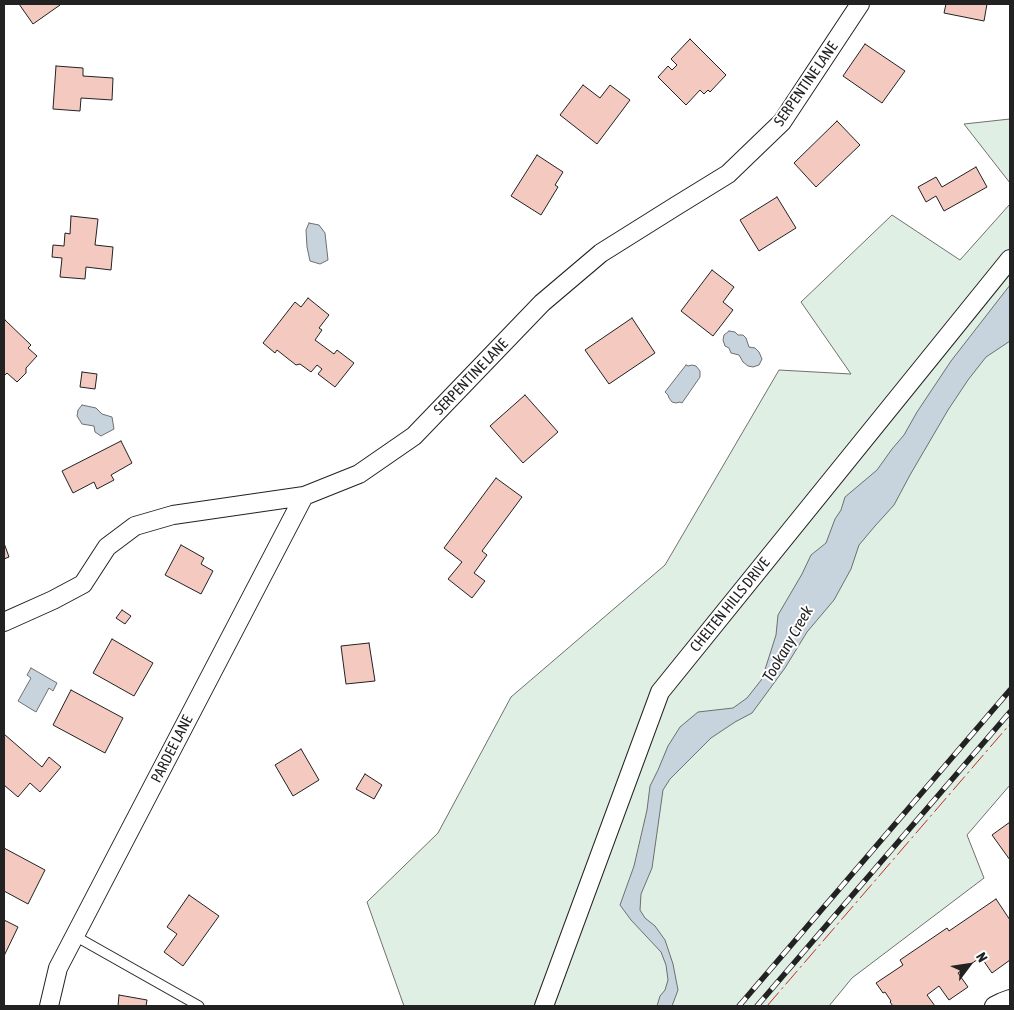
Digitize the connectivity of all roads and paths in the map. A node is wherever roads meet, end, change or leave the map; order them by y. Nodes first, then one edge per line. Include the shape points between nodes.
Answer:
1 (858, 5) edge
2 (1010, 259) edge
3 (304, 496) junction
4 (4, 622) edge
5 (75, 936) junction
6 (1010, 999) edge
7 (49, 1006) edge
8 (199, 1006) edge
9 (544, 1006) edge
10 (994, 1006) edge

1 - 3 street, SERPENTINE LANE via 782,122 728,174 601,253 542,303 414,436 359,474
2 - 9 street, CHELTEN HILLS DRIVE via 660,692
3 - 4 street, SERPENTINE LANE via 173,516 134,526 107,548 83,584
3 - 5 street, PARDEE LANE
5 - 7 street, PARDEE LANE via 58,968
5 - 8 lane
6 - 10 street

